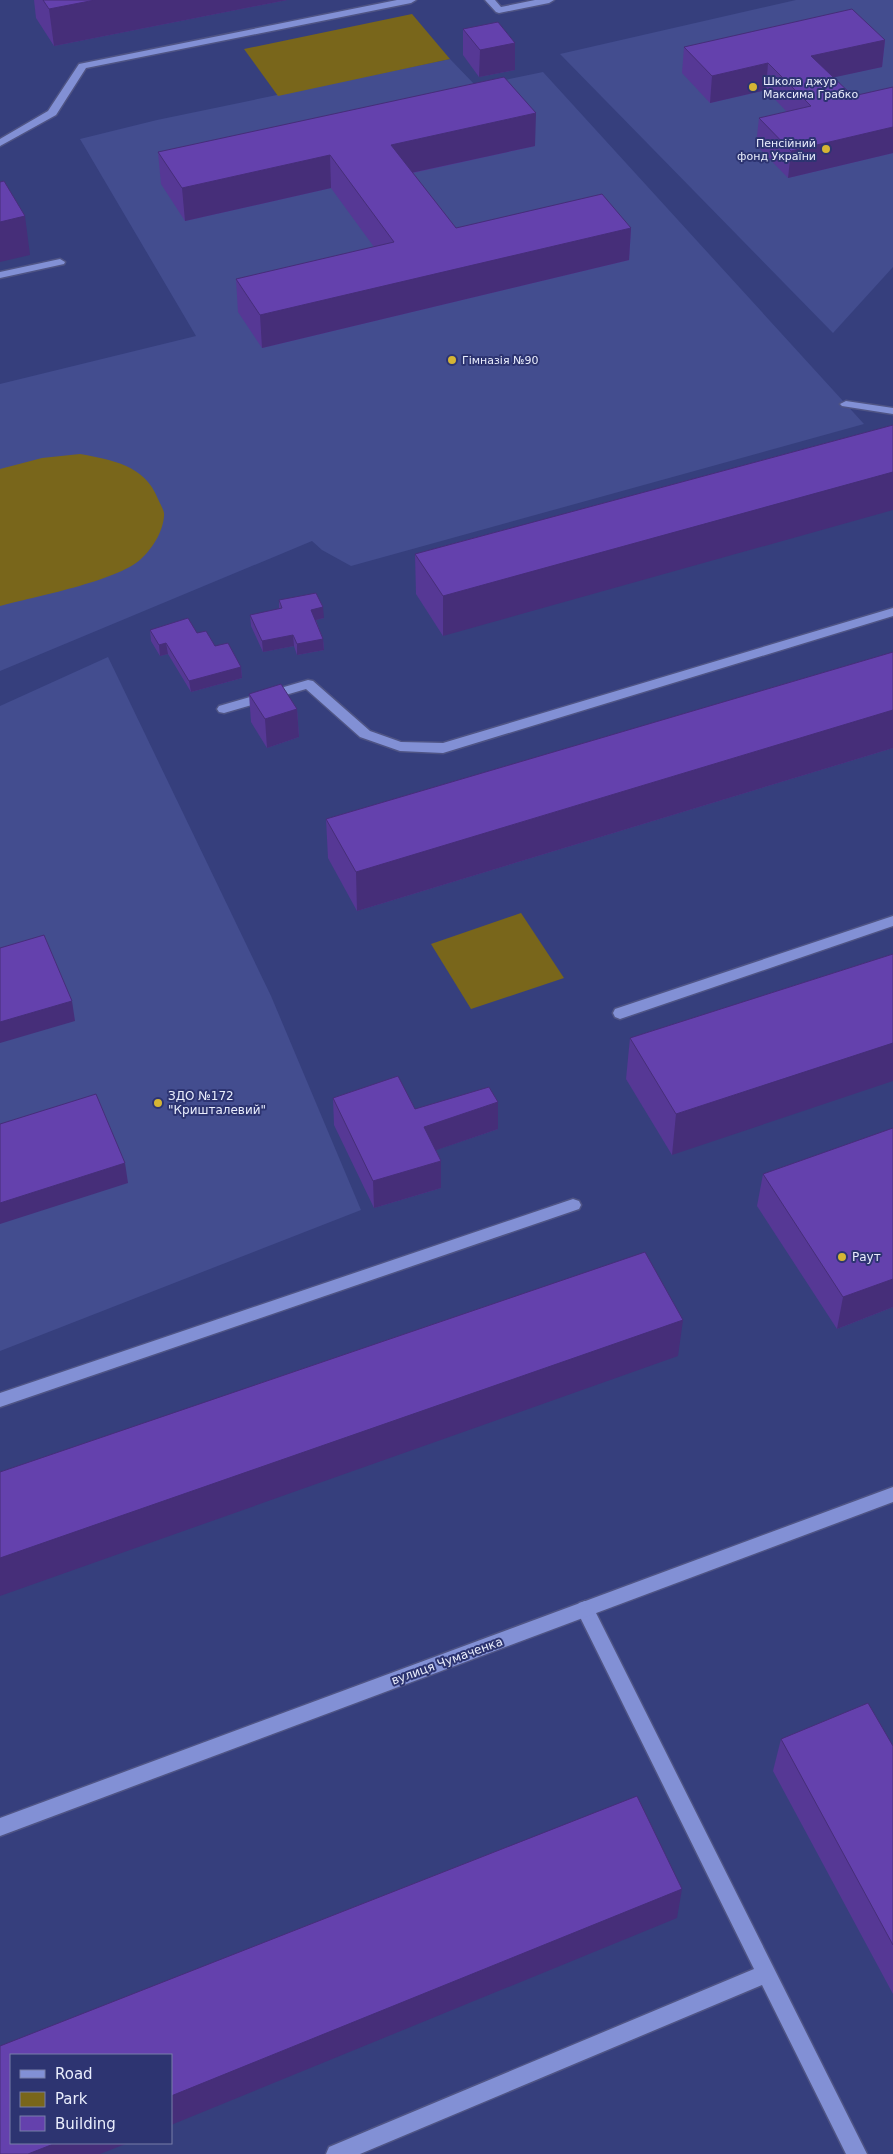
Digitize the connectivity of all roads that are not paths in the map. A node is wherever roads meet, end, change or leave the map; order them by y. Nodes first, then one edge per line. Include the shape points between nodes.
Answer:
1 (411, 0) edge
2 (490, 0) edge
3 (549, 0) edge
4 (0, 143) edge
5 (60, 262) dead end
6 (0, 275) edge
7 (846, 404) dead end
8 (893, 411) edge
9 (893, 612) edge
10 (224, 709) dead end
11 (893, 920) edge
12 (620, 1013) dead end
13 (573, 1205) dead end
14 (0, 1400) edge
15 (893, 1494) edge
16 (585, 1609) junction
17 (0, 1827) edge
18 (767, 1973) junction
19 (336, 2154) edge
20 (857, 2154) edge

1 - 4 street via 83,66 52,113
2 - 3 street via 499,10
5 - 6 street
7 - 8 street
9 - 10 street via 443,748 400,746 365,734 308,684
11 - 12 street
13 - 14 street
15 - 16 street, вулиця Чумаченка
16 - 17 street, вулиця Чумаченка
16 - 18 street
18 - 19 street
18 - 20 street

